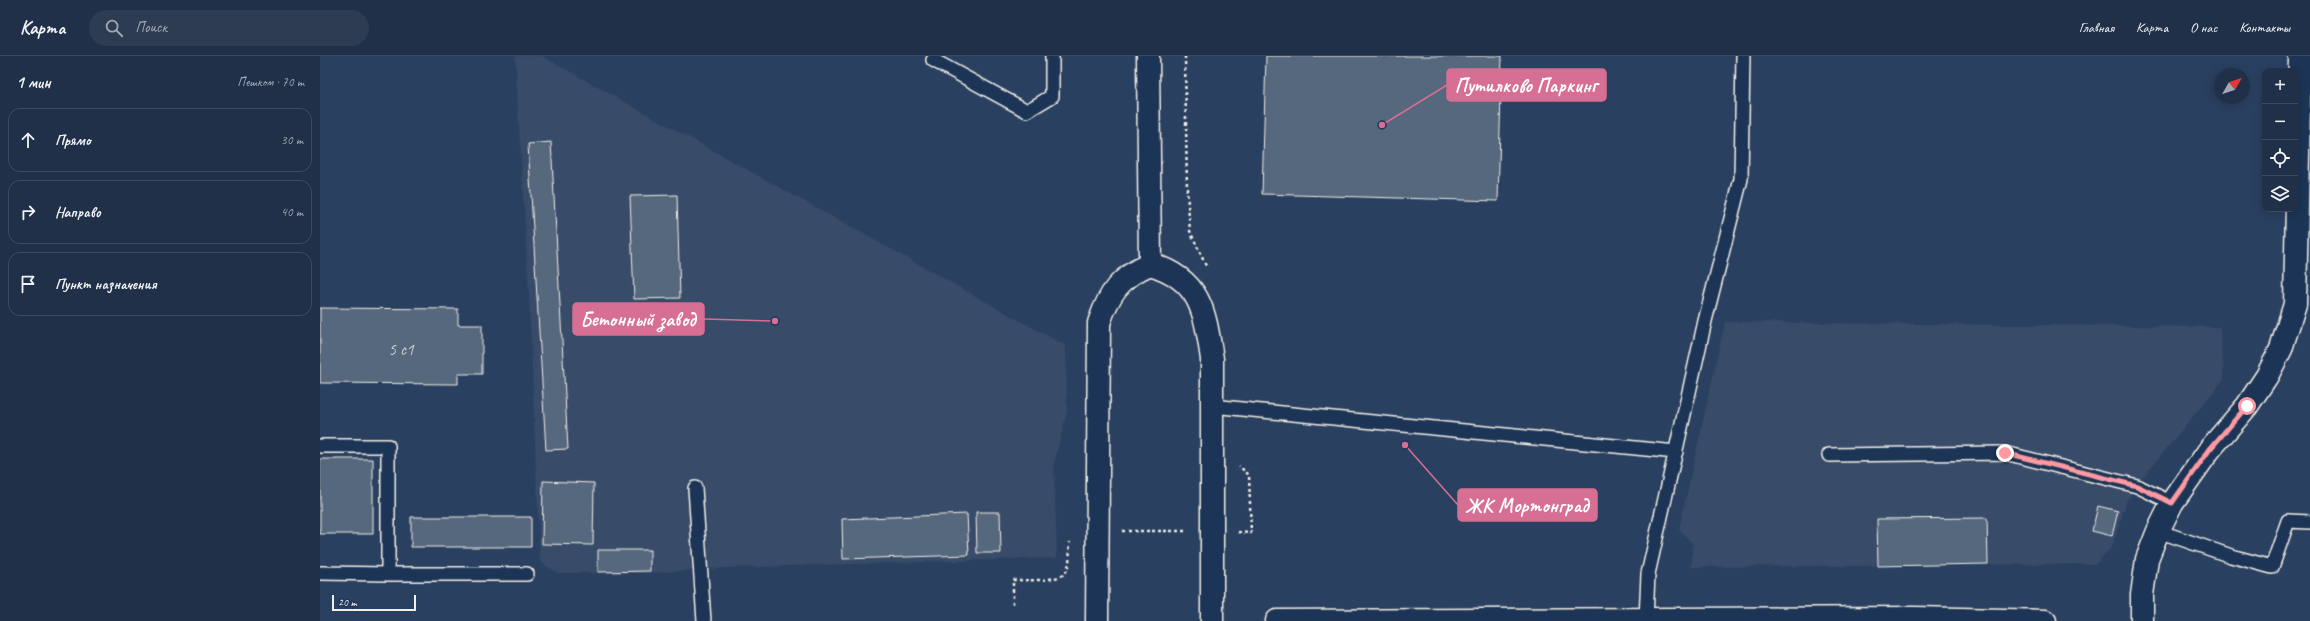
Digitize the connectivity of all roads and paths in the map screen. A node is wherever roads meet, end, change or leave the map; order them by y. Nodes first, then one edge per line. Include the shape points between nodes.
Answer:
1 (1052, 56) edge
2 (1148, 56) edge
3 (1743, 56) edge
4 (2300, 56) edge
5 (933, 60) dead end
6 (1150, 264) junction
7 (1212, 406) junction
8 (320, 446) edge
9 (1676, 452) junction
10 (1829, 455) dead end
11 (695, 488) dead end
12 (2172, 503) junction
13 (2310, 522) edge
14 (1114, 531) dead end
15 (1195, 531) dead end
16 (1236, 531) dead end
17 (2158, 531) junction
18 (1251, 533) dead end
19 (1070, 538) dead end
20 (320, 573) edge
21 (388, 574) junction
22 (527, 574) dead end
23 (1013, 604) dead end
24 (1646, 620) edge
25 (704, 621) edge
26 (1097, 621) edge
27 (1212, 621) edge
28 (1277, 621) edge
29 (2045, 621) edge
30 (2142, 621) edge

1 - 5 lane via 1052,96 1027,111
2 - 6 street
3 - 9 lane via 1742,179 1705,321
4 - 12 street via 2295,304 2281,349 2267,376
6 - 7 street via 1168,269 1182,279 1197,299 1207,322 1212,359
6 - 26 street via 1134,271 1120,282 1106,302 1098,323
7 - 9 lane
7 - 27 street
8 - 21 lane via 388,446
9 - 24 lane via 1648,574
10 - 12 lane via 2005,453 2137,486
11 - 25 lane
12 - 17 street
13 - 17 lane via 2288,521 2272,567
14 - 15 path
16 - 18 path
17 - 30 street via 2148,559 2142,595
19 - 23 path via 1069,564 1065,572 1056,578 1013,580
20 - 21 lane
21 - 22 lane
24 - 28 street
24 - 29 street via 1914,618

